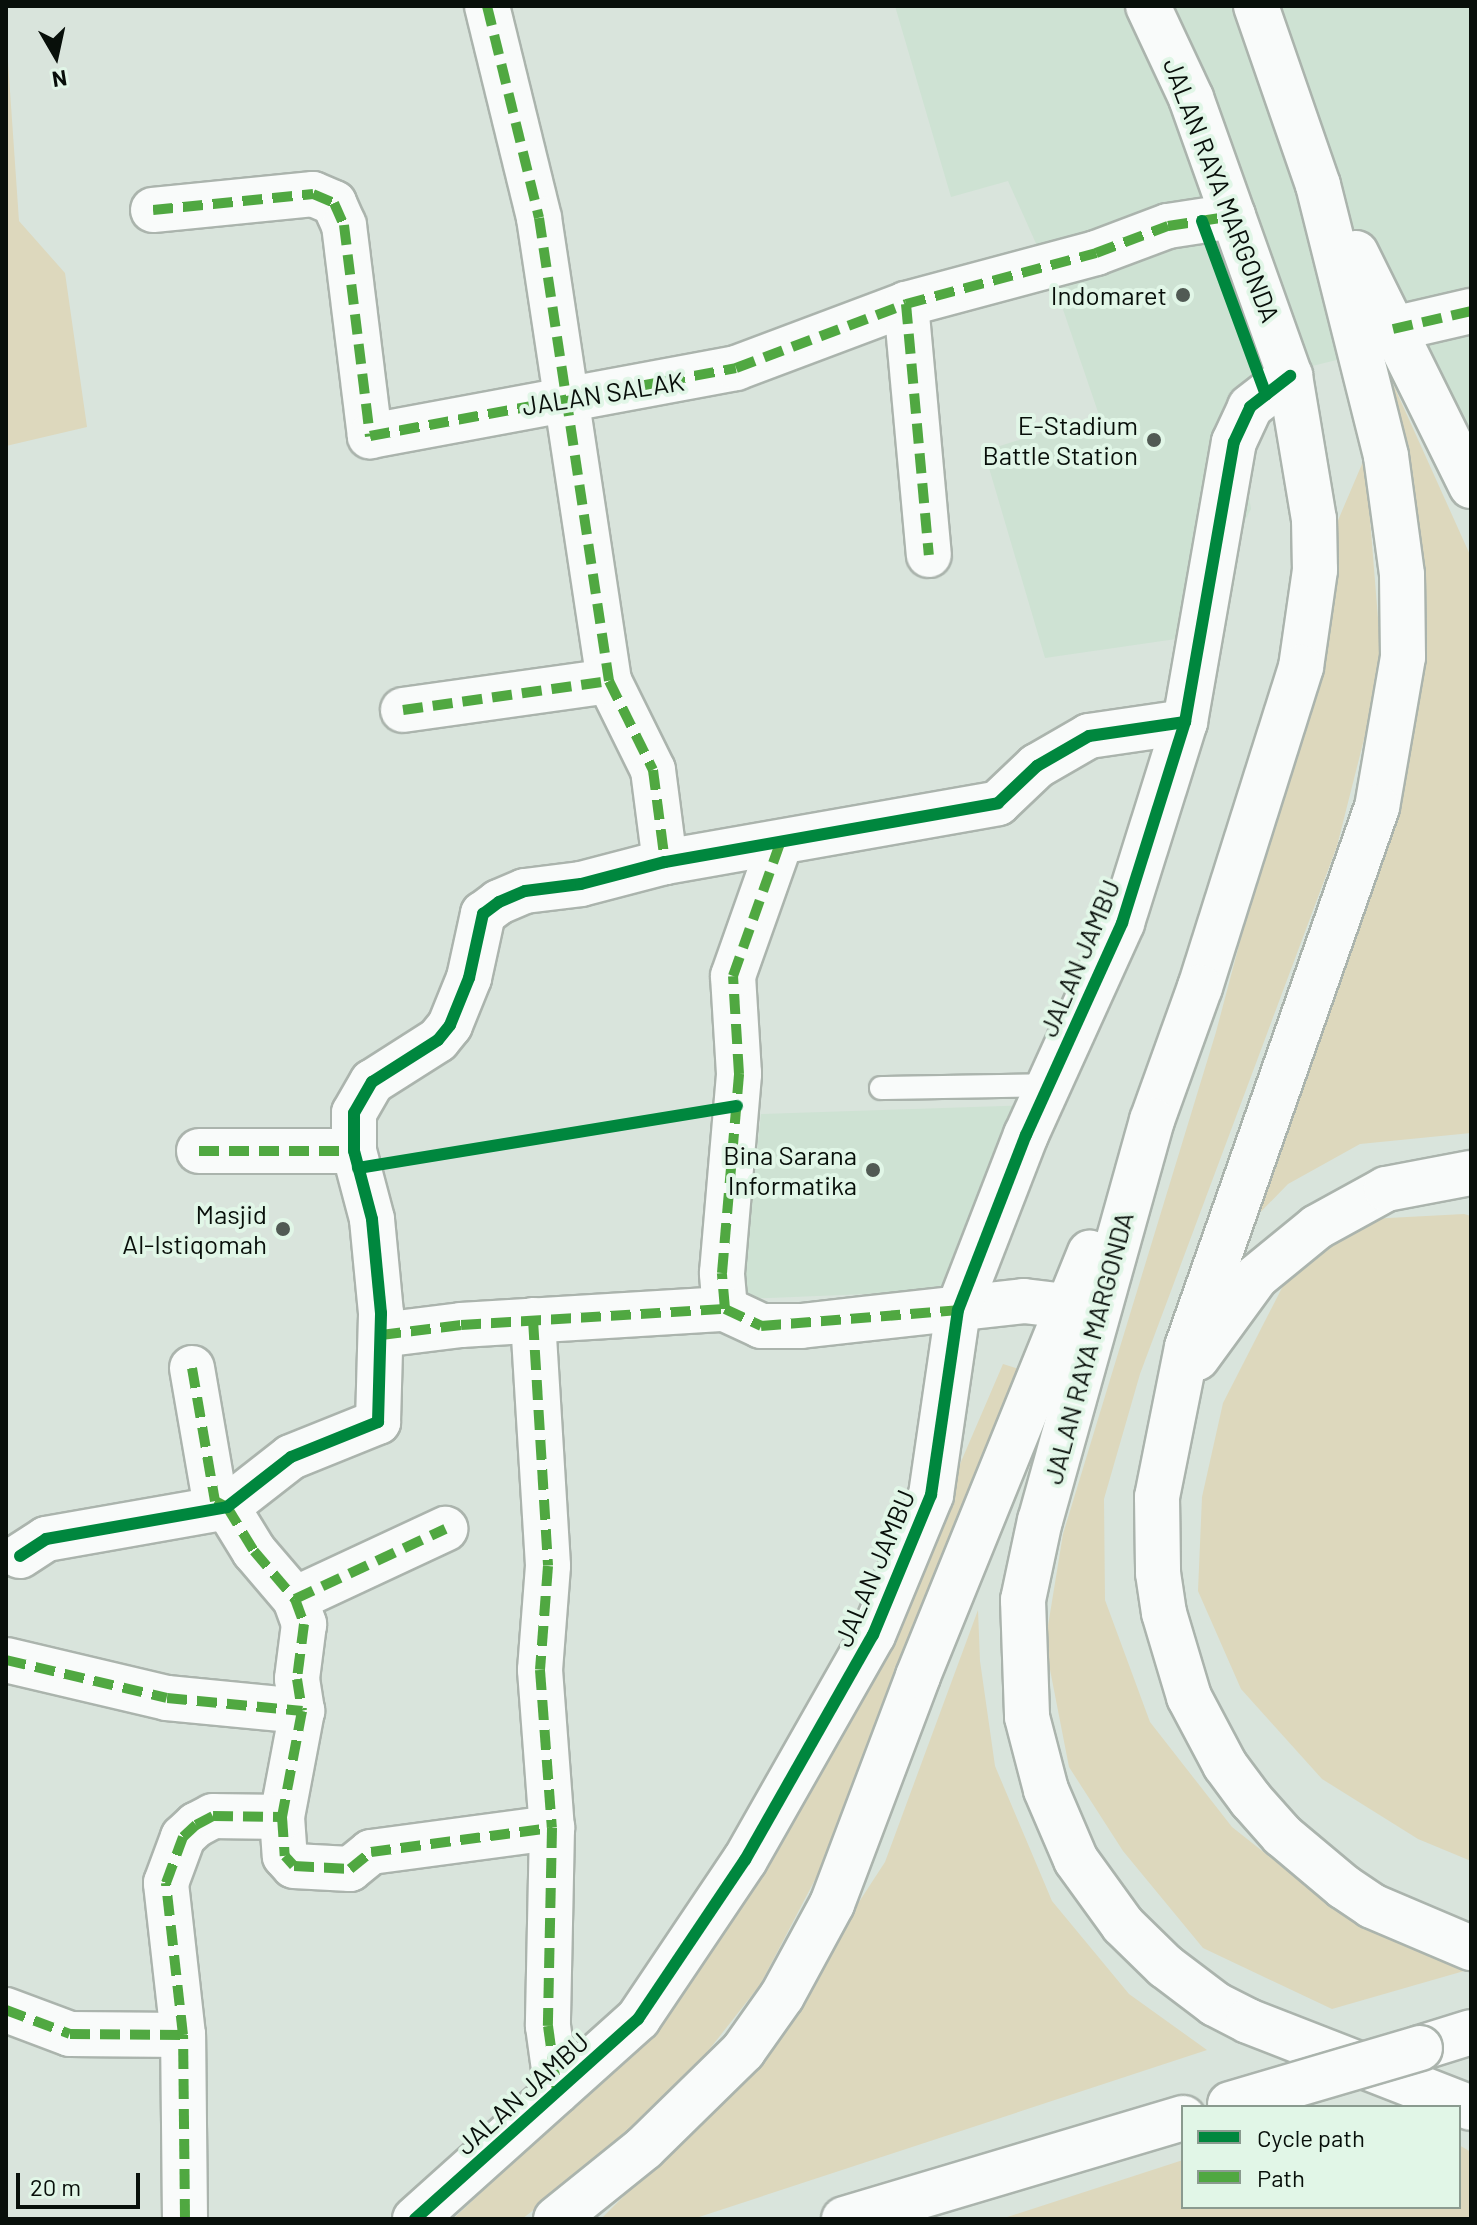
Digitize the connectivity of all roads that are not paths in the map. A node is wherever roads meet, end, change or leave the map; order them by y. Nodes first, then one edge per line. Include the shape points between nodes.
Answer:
1 (487, 6) edge
2 (1148, 6) edge
3 (1256, 6) edge
4 (1318, 185) junction
5 (153, 210) dead end
6 (1233, 216) junction
7 (906, 304) junction
8 (1471, 311) edge
9 (1393, 329) junction
10 (1290, 376) junction
11 (570, 396) junction
12 (1471, 486) edge
13 (929, 555) dead end
14 (609, 681) junction
15 (403, 710) dead end
16 (1185, 722) junction
17 (780, 843) junction
18 (665, 862) junction
19 (1048, 1085) junction
20 (881, 1088) dead end
21 (1152, 1120) junction
22 (199, 1151) dead end
23 (354, 1151) junction
24 (1471, 1173) edge
25 (1066, 1306) junction
26 (725, 1309) junction
27 (958, 1310) junction
28 (533, 1320) junction
29 (381, 1335) junction
30 (192, 1368) dead end
31 (1170, 1419) junction
32 (227, 1507) junction
33 (445, 1529) dead end
34 (20, 1556) dead end
35 (295, 1599) junction
36 (6, 1660) edge
37 (302, 1711) junction
38 (282, 1817) junction
39 (552, 1828) junction
40 (1471, 1948) edge
41 (6, 2010) edge
42 (1471, 2032) edge
43 (183, 2035) junction
44 (557, 2091) junction
45 (1225, 2105) edge
46 (1471, 2108) edge
47 (1181, 2119) edge
48 (185, 2219) edge
49 (415, 2219) edge
50 (556, 2219) edge
51 (844, 2219) edge

1 - 11 street via 539,218
2 - 6 street, JALAN RAYA MARGONDA via 1191,98
3 - 4 street
4 - 9 street
4 - 31 street via 1390,483 1402,575 1398,701 1377,807 1198,1306
5 - 11 street, JALAN SALAK via 313,194 334,203 344,225 370,436
6 - 7 street, JALAN SALAK via 1168,226 1096,253
6 - 10 street, JALAN RAYA MARGONDA
7 - 11 street, JALAN SALAK via 736,368
7 - 13 street
8 - 9 street
9 - 12 street
10 - 16 street via 1250,407 1234,442
10 - 21 street, JALAN RAYA MARGONDA via 1314,519 1313,589 1301,667 1200,987
11 - 14 street
14 - 15 street
14 - 18 street via 653,770
16 - 17 street via 1089,736 1037,766 998,803
16 - 19 street, JALAN JAMBU via 1122,923
17 - 18 street
17 - 26 street via 733,976 739,1074 722,1273
18 - 23 street via 581,884 525,891 483,914 469,978 450,1025 438,1040 363,1093 354,1113
19 - 20 lane
19 - 27 street, JALAN JAMBU
21 - 25 street
21 - 46 street, JALAN RAYA MARGONDA via 1070,1407 1023,1600 1023,1679 1046,1790 1059,1827 1097,1893 1143,1946 1191,1987 1281,2035
22 - 23 street
23 - 29 street via 372,1219
24 - 31 street via 1386,1189 1344,1209 1283,1251 1208,1339
25 - 27 street via 1024,1301
25 - 50 street via 832,1904 782,1996 743,2051 644,2148
26 - 27 street via 761,1326
26 - 28 street
27 - 44 street, JALAN JAMBU via 931,1495 873,1635 692,1944 638,2019
28 - 29 street
28 - 39 street via 548,1566 540,1670
29 - 32 street via 378,1422 291,1457
30 - 32 street via 215,1501
31 - 40 street via 1157,1497 1158,1573 1175,1655 1212,1744 1251,1800 1310,1861 1372,1906
32 - 34 street via 46,1539
32 - 35 street via 254,1551
33 - 35 street
35 - 37 street via 304,1624 297,1679
36 - 37 street via 167,1698
37 - 38 street
38 - 39 street via 285,1856 294,1866 350,1869 371,1852
38 - 43 street via 213,1816 183,1837 164,1902
39 - 44 street via 548,2026
41 - 43 street via 85,2036
42 - 45 street, bridge
43 - 48 street
44 - 49 street, JALAN JAMBU
47 - 51 street

